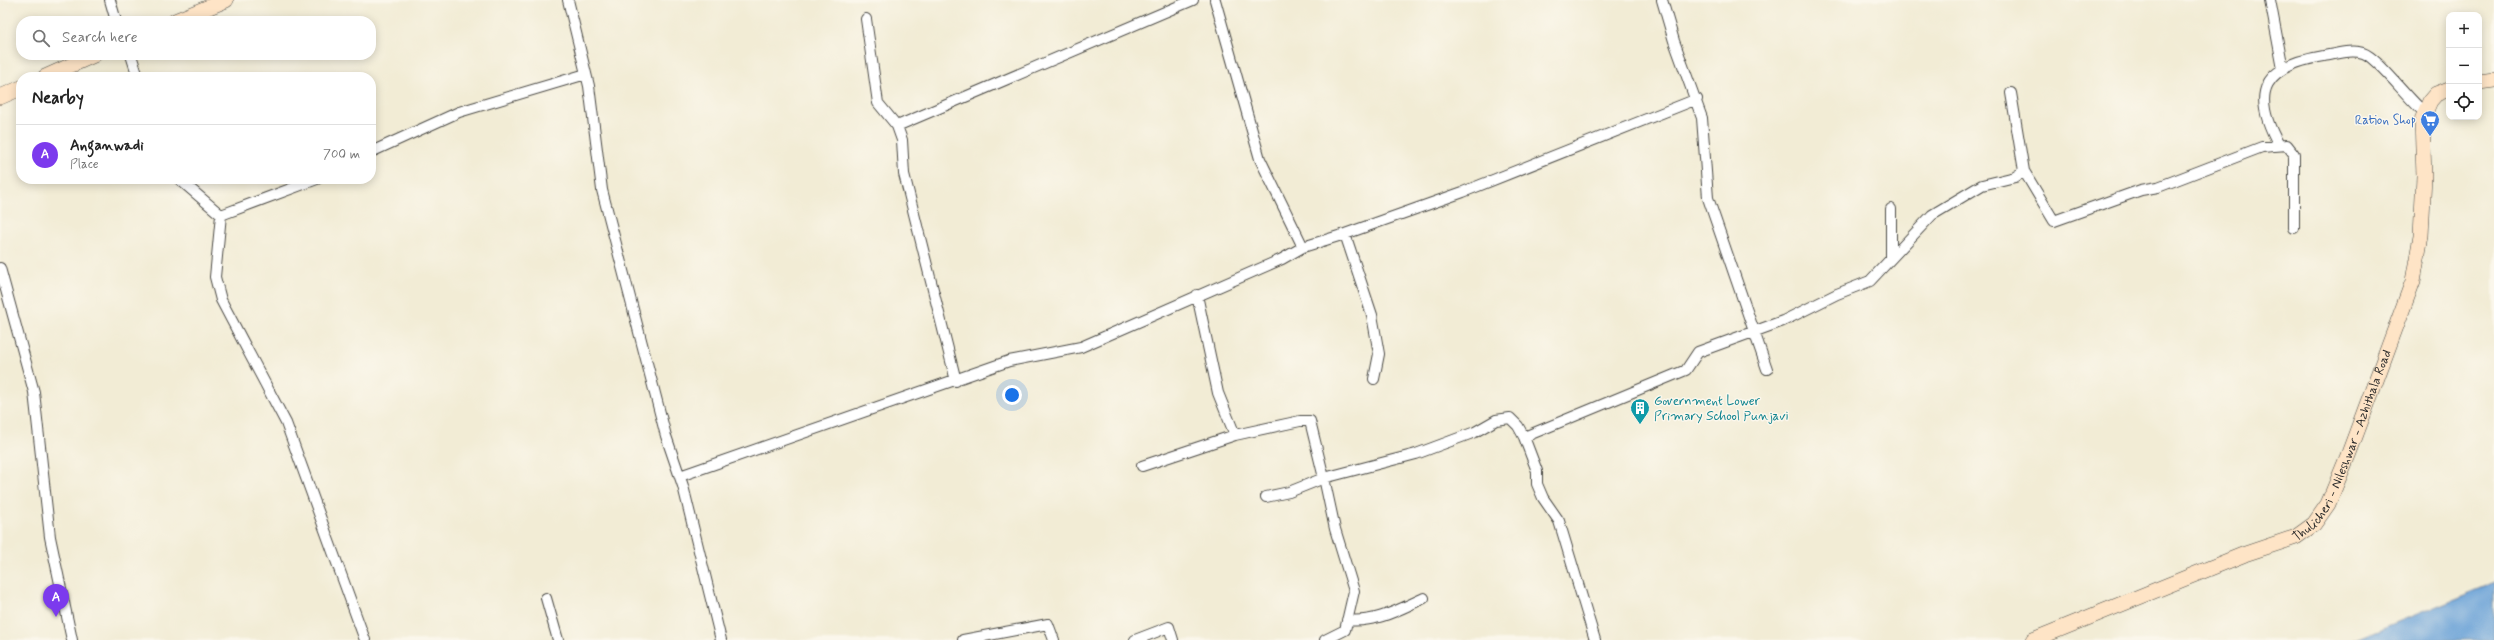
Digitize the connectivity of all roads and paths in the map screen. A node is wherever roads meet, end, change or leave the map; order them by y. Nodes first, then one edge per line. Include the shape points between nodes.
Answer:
1 (110, 0) edge
2 (226, 0) edge
3 (568, 0) edge
4 (1193, 0) edge
5 (1215, 0) edge
6 (1662, 0) edge
7 (2270, 0) edge
8 (115, 16) edge
9 (187, 16) edge
10 (866, 19) dead end
11 (83, 60) edge
12 (133, 60) edge
13 (2283, 69) junction
14 (56, 72) edge
15 (136, 72) edge
16 (586, 74) junction
17 (2494, 80) edge
18 (2482, 82) edge
19 (16, 90) edge
20 (2446, 90) edge
21 (2011, 93) dead end
22 (0, 97) edge
23 (1696, 99) junction
24 (2424, 112) junction
25 (897, 126) junction
26 (2279, 145) junction
27 (376, 150) edge
28 (2024, 171) junction
29 (185, 184) edge
30 (304, 184) edge
31 (1891, 209) dead end
32 (221, 215) junction
33 (2294, 228) dead end
34 (1345, 234) junction
35 (1303, 247) junction
36 (1891, 257) junction
37 (0, 268) edge
38 (1197, 295) junction
39 (1755, 330) junction
40 (1767, 369) dead end
41 (1374, 378) dead end
42 (956, 381) junction
43 (1235, 435) junction
44 (1524, 437) junction
45 (1142, 466) dead end
46 (680, 476) junction
47 (1324, 478) junction
48 (1266, 497) dead end
49 (546, 598) dead end
50 (1424, 598) dead end
51 (1347, 620) junction
52 (72, 640) edge
53 (365, 640) edge
54 (558, 640) edge
55 (721, 640) edge
56 (963, 640) edge
57 (1054, 640) edge
58 (1136, 640) edge
59 (1173, 640) edge
60 (1325, 640) edge
61 (1595, 640) edge
62 (2033, 640) edge

1 - 8 street
2 - 9 main road
3 - 16 street
4 - 25 street
5 - 35 street via 1260,159
6 - 23 street
7 - 13 street
10 - 25 street via 878,103
11 - 14 main road
12 - 15 street
13 - 24 street via 2305,59 2354,51 2365,53
13 - 26 street via 2268,81 2264,89 2268,126
16 - 27 street via 459,112
16 - 46 street via 602,190 666,436
17 - 18 main road
19 - 22 main road
20 - 24 main road, Thulicheri - Nileshwar - Azhithala Road via 2436,94
21 - 28 street
23 - 34 street via 1463,192
23 - 39 street via 1702,118 1708,198
24 - 62 main road, Thulicheri - Nileshwar - Azhithala Road via 2421,133 2424,176 2421,236 2413,281 2331,496 2314,524 2296,537 2245,554
25 - 42 street via 902,140 904,174
26 - 28 street via 2262,147 2158,187 2141,190 2054,221
26 - 33 street via 2287,145 2294,154
28 - 36 street via 2015,177 1982,185 1932,215
29 - 32 street
30 - 32 street
31 - 36 street
32 - 53 street via 215,277 221,300 286,423
34 - 35 street
34 - 41 street via 1372,315 1379,354
35 - 38 street via 1282,259
36 - 39 street via 1870,282 1837,294 1783,321
37 - 52 street via 34,392 50,537
38 - 42 street via 1081,347 1009,361
38 - 43 street via 1218,393
39 - 40 street
39 - 44 street via 1698,352 1686,370
42 - 46 street
43 - 45 street
43 - 47 street via 1310,421
44 - 47 street via 1510,418 1496,420 1475,432 1416,454
44 - 61 street via 1537,471 1537,484 1542,498 1559,521
46 - 55 street
47 - 48 street via 1289,492
47 - 51 street via 1335,529 1354,591
49 - 54 street
50 - 51 street via 1385,617 1363,622
51 - 60 street via 1345,630
56 - 57 street via 1048,624
58 - 59 street via 1169,627

